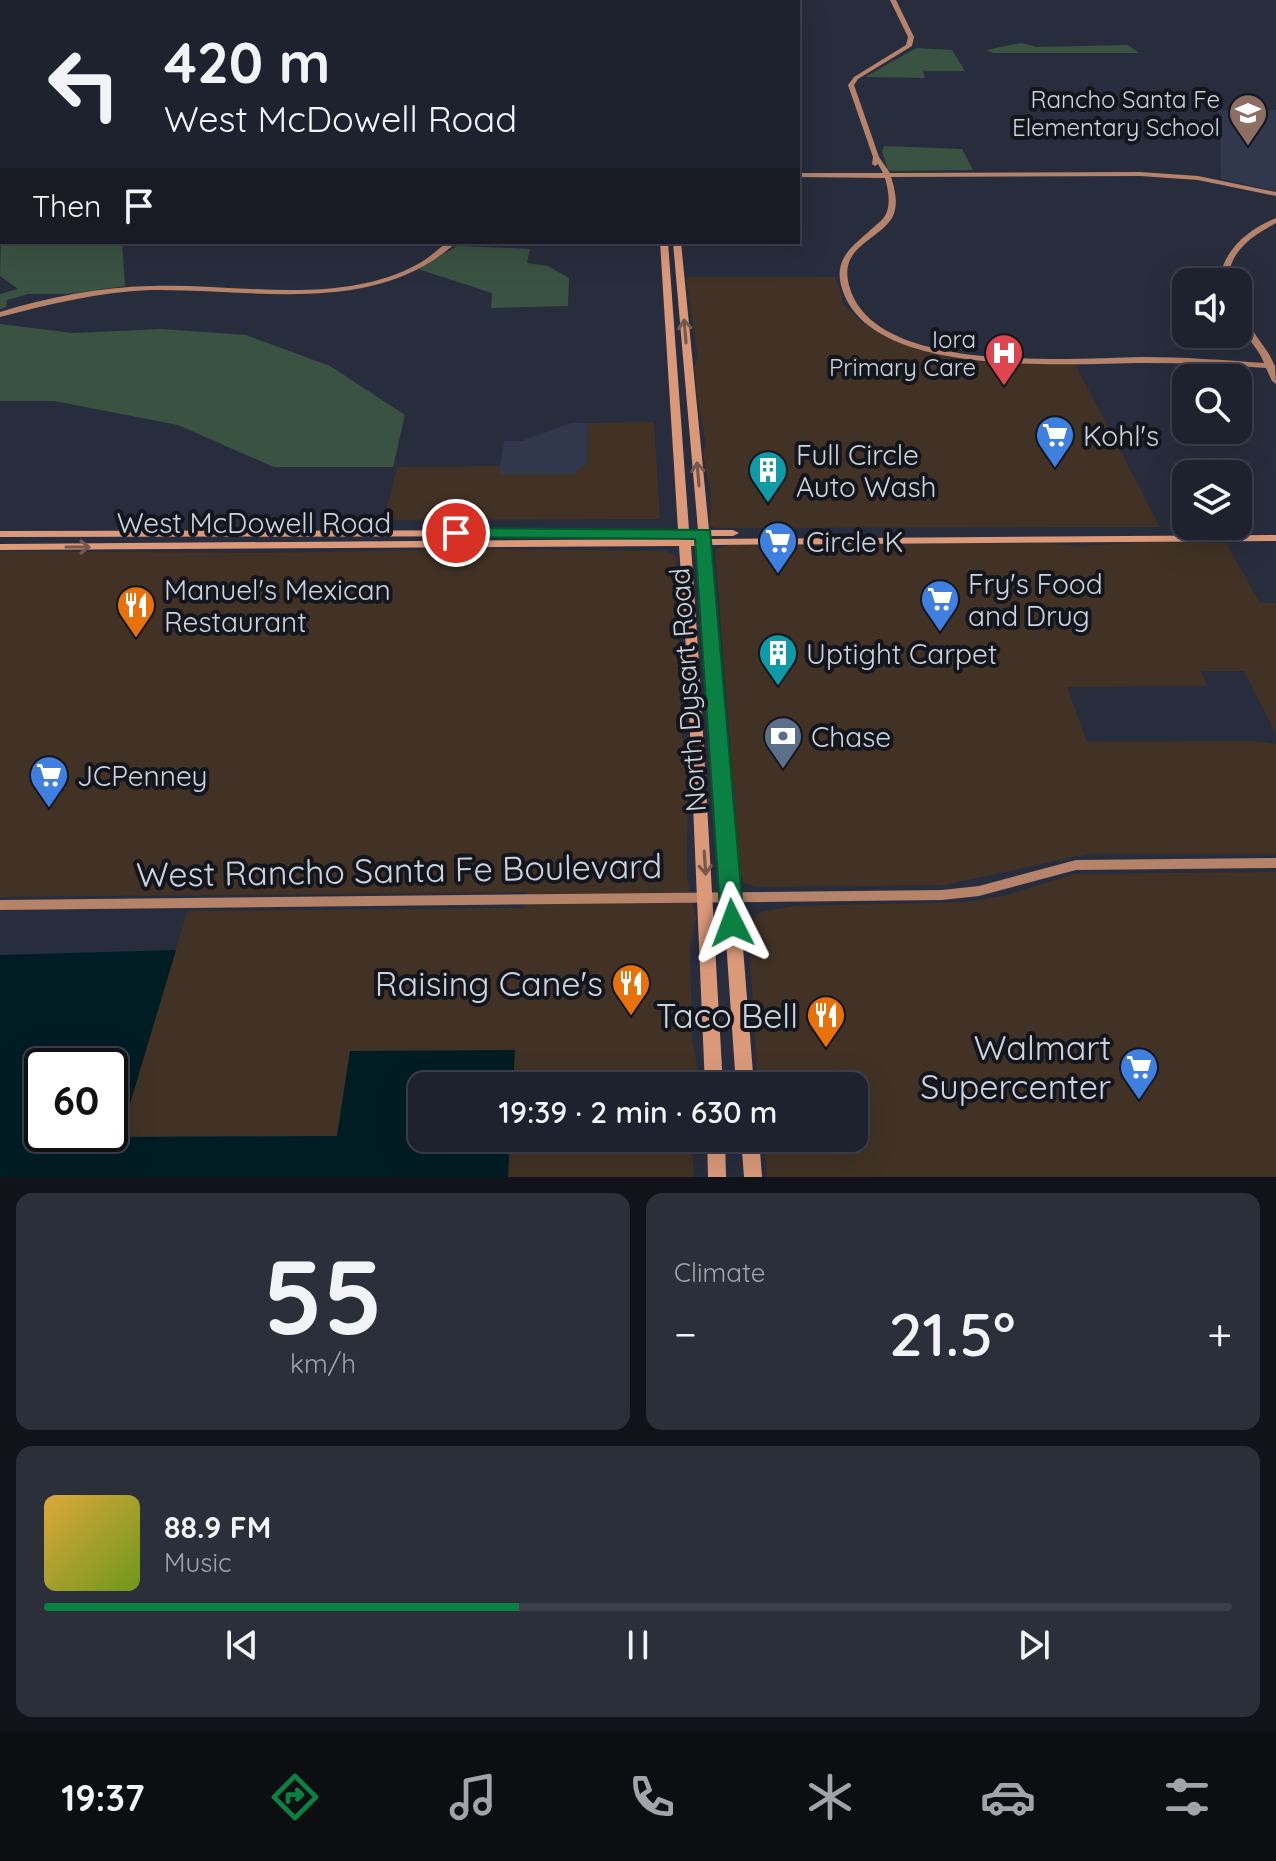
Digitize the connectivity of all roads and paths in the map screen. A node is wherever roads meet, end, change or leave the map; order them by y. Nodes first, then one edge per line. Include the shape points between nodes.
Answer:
1 (893, 0) edge
2 (882, 174) junction
3 (800, 175) edge
4 (1276, 194) edge
5 (1276, 220) edge
6 (451, 244) edge
7 (664, 244) edge
8 (677, 244) edge
9 (1225, 268) edge
10 (0, 315) edge
11 (1252, 337) edge
12 (1271, 366) junction
13 (1276, 381) edge
14 (1276, 530) edge
15 (0, 534) edge
16 (219, 534) junction
17 (1026, 535) junction
18 (685, 538) junction
19 (704, 538) junction
20 (1276, 538) edge
21 (215, 546) junction
22 (0, 547) edge
23 (1276, 863) edge
24 (731, 896) junction
25 (707, 897) junction
26 (0, 905) edge
27 (713, 1072) edge
28 (744, 1072) edge
29 (716, 1152) edge
30 (751, 1152) edge
31 (717, 1177) edge
32 (753, 1177) edge

1 - 2 street via 911,41 851,85
2 - 3 street
2 - 4 street via 1140,174 1198,178
2 - 12 street via 893,206 888,218 850,252 842,272 854,308 901,340 998,360 1186,360
5 - 9 street via 1234,248
6 - 10 street via 404,272 355,286 281,293 128,290
7 - 18 main road, North Dysart Road
19 -> 8 main road, North Dysart Road
11 - 12 street
12 - 13 street
14 - 17 main road, West McDowell Road
15 - 16 main road, West McDowell Road
16 - 18 main road, West McDowell Road
16 - 21 main road
17 - 19 main road, West McDowell Road
17 - 20 main road, West McDowell Road
18 - 19 main road, West McDowell Road
18 - 21 main road, West McDowell Road
18 -> 25 main road, North Dysart Road
19 - 24 main road, North Dysart Road
22 -> 21 main road, West McDowell Road
23 - 24 street, West Rancho Santa Fe Boulevard via 1076,865 979,891 942,895
24 - 25 street, West Rancho Santa Fe Boulevard
24 - 28 main road, North Dysart Road
25 - 26 street, West Rancho Santa Fe Boulevard
25 - 27 main road, North Dysart Road
29 - 31 main road
30 - 32 main road

